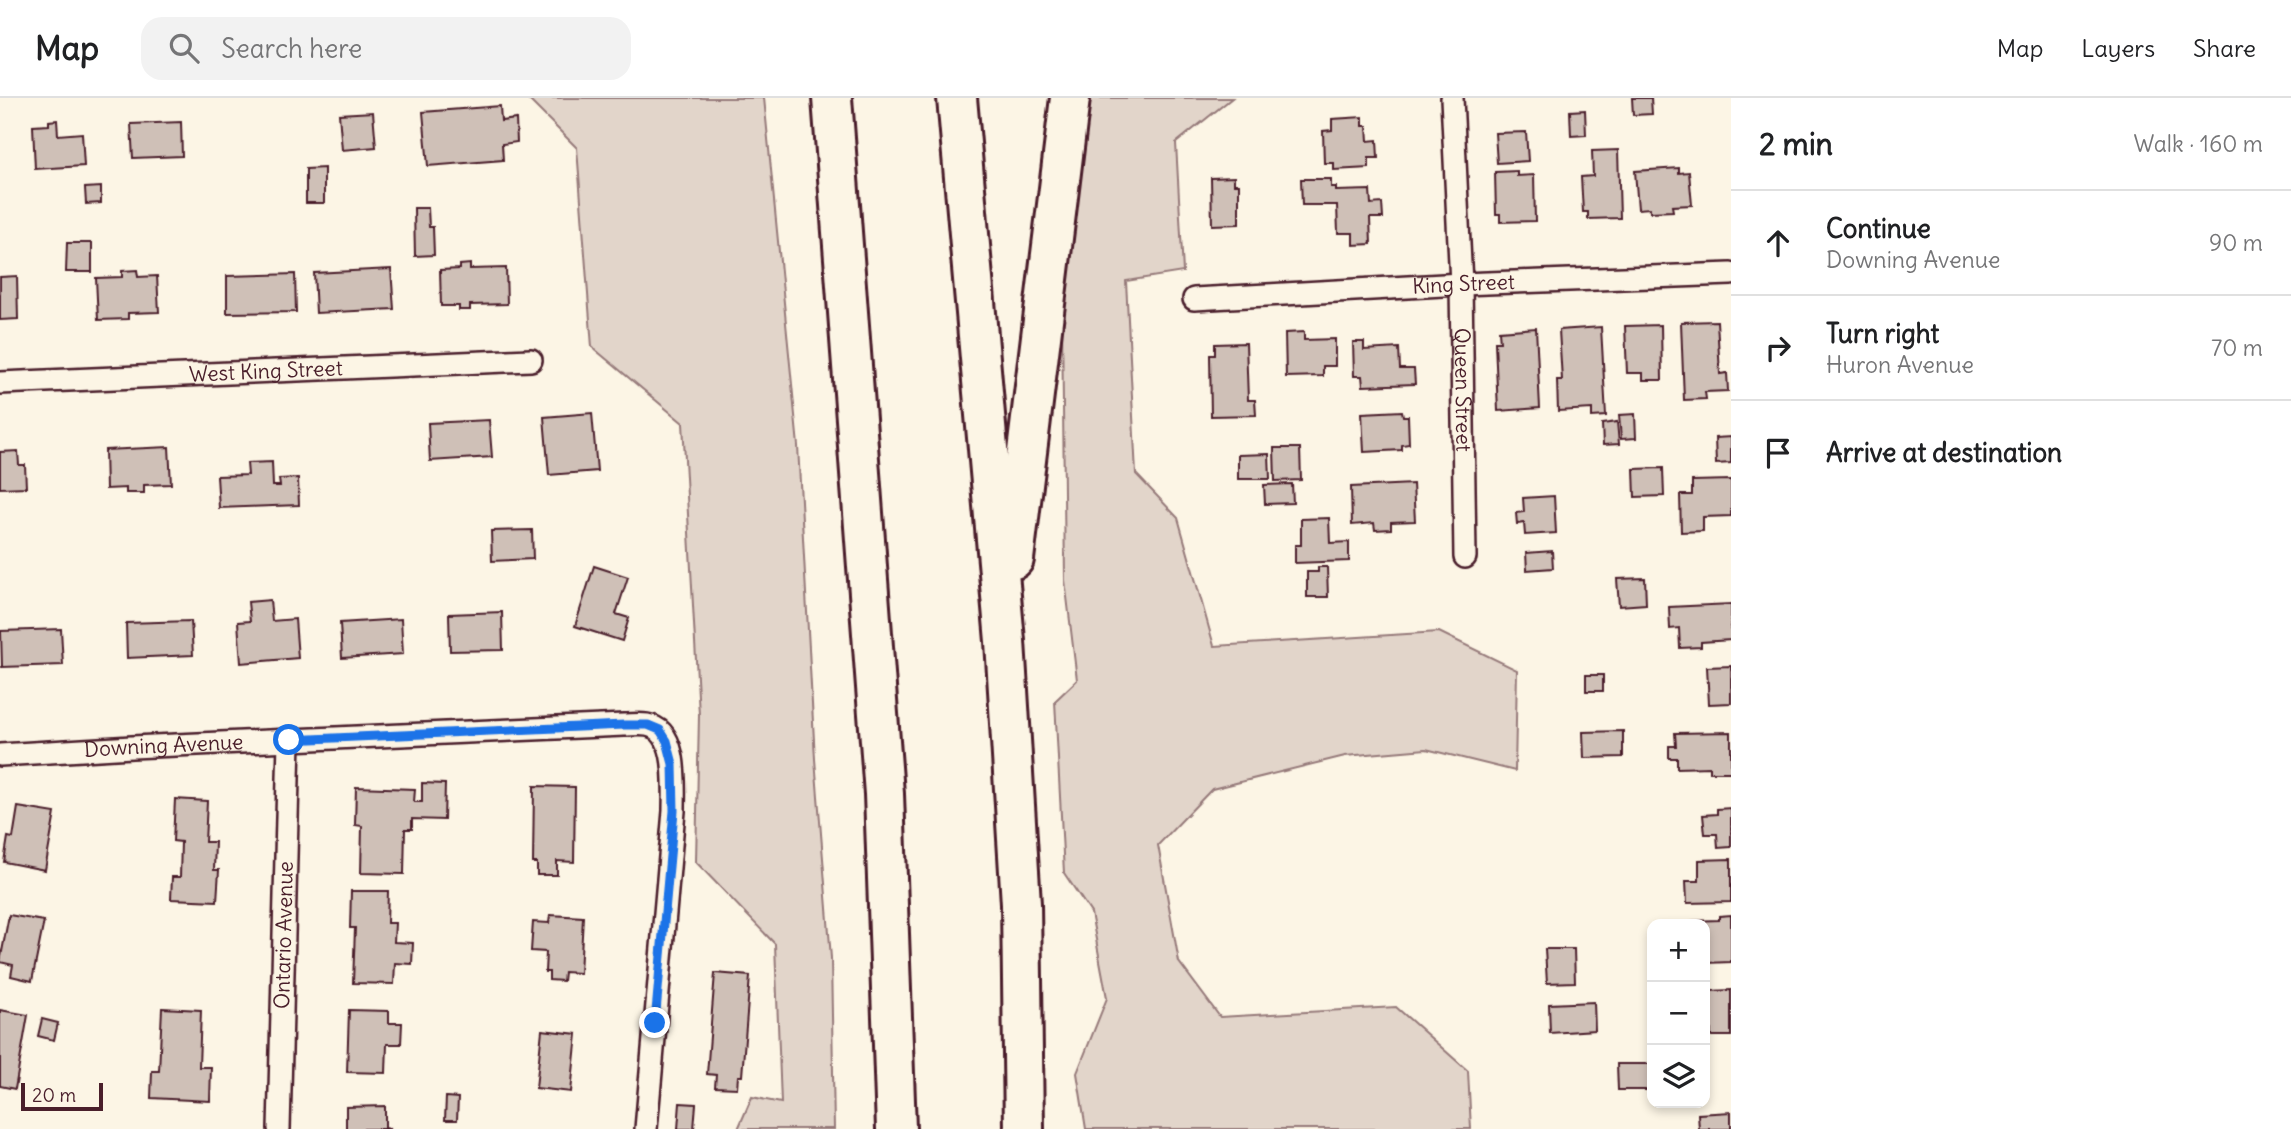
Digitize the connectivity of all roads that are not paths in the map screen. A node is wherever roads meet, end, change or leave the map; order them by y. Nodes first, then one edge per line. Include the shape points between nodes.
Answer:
1 (832, 98) edge
2 (957, 98) edge
3 (1070, 98) edge
4 (1452, 98) edge
5 (1731, 274) edge
6 (1461, 284) junction
7 (1194, 299) dead end
8 (531, 360) dead end
9 (0, 383) edge
10 (1465, 557) dead end
11 (1005, 641) junction
12 (289, 740) junction
13 (0, 755) edge
14 (279, 1129) edge
15 (646, 1129) edge
16 (896, 1129) edge
17 (1024, 1129) edge

1 - 16 highway via 884,794
2 - 11 highway
3 - 11 highway
4 - 6 street, Queen Street
5 - 6 street, King Street
6 - 7 street, King Street
6 - 10 street, Queen Street
8 - 9 street, West King Street
11 - 17 highway via 1021,904
12 - 13 street, Downing Avenue
12 - 14 street, Ontario Avenue
12 - 15 street, Downing Avenue via 624,725 648,725 662,733 673,764 674,811

